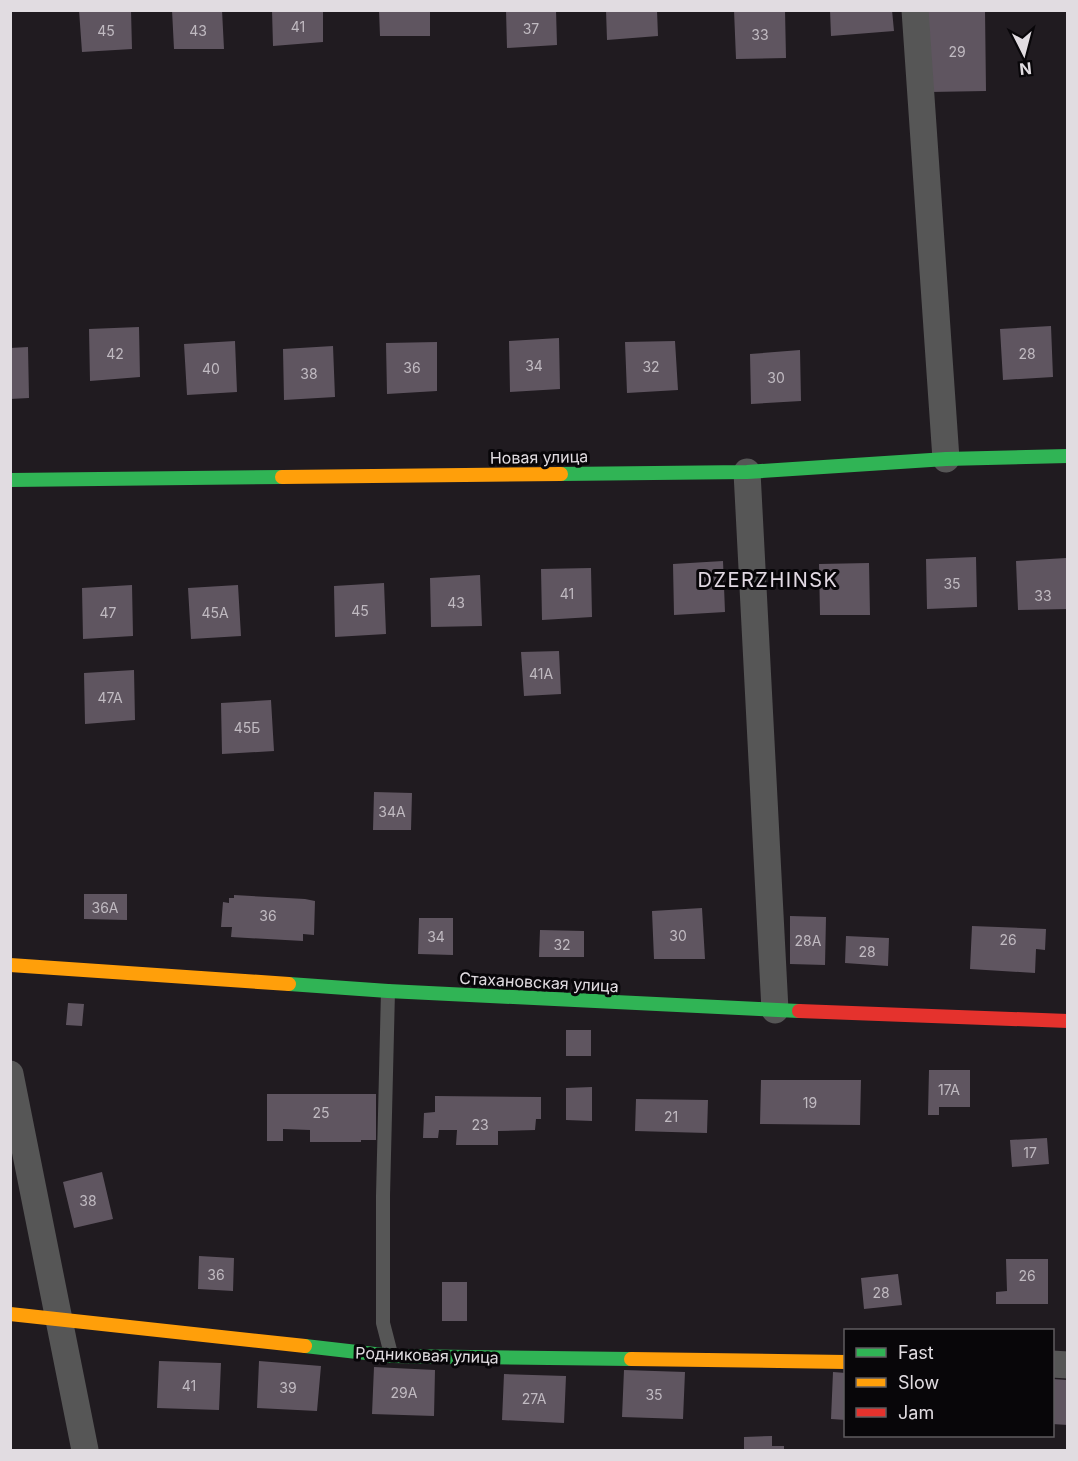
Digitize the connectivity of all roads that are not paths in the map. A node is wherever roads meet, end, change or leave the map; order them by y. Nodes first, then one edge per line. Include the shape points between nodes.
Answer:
1 (915, 10) edge
2 (1068, 456) edge
3 (946, 459) junction
4 (747, 472) junction
5 (10, 480) edge
6 (10, 965) edge
7 (388, 991) junction
8 (775, 1010) junction
9 (1068, 1021) edge
10 (10, 1074) edge
11 (10, 1314) edge
12 (59, 1320) junction
13 (392, 1356) junction
14 (844, 1362) edge
15 (85, 1450) edge

1 - 3 street
2 - 3 street, Новая улица
3 - 4 street, Новая улица
4 - 5 street, Новая улица
4 - 8 street
6 - 7 street, Стахановская улица
7 - 8 street, Стахановская улица
7 - 13 lane via 383,1323
8 - 9 street, Стахановская улица
10 - 12 street
11 - 12 street, Родниковая улица
12 - 13 street, Родниковая улица
12 - 15 street
13 - 14 street, Родниковая улица

